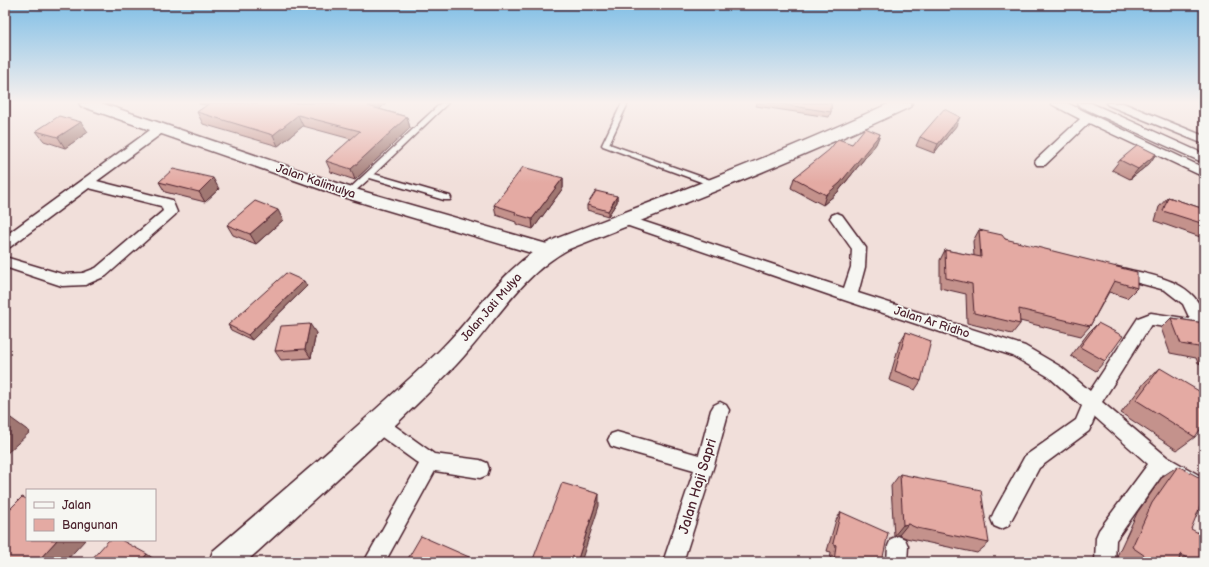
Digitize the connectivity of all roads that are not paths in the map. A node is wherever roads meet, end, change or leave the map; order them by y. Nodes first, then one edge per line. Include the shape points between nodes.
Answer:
1 (159, 129) edge
2 (165, 129) edge
3 (417, 129) edge
4 (612, 129) edge
5 (848, 129) edge
6 (1076, 129) edge
7 (1112, 129) edge
8 (1139, 129) edge
9 (1178, 129) edge
10 (1204, 140) edge
11 (1204, 159) edge
12 (1041, 162) dead end
13 (1204, 173) edge
14 (369, 175) junction
15 (87, 183) junction
16 (715, 185) junction
17 (349, 192) junction
18 (447, 198) dead end
19 (837, 218) dead end
20 (625, 220) junction
21 (5, 243) edge
22 (548, 251) junction
23 (5, 262) edge
24 (1102, 269) edge
25 (849, 296) junction
26 (1202, 326) edge
27 (1092, 404) junction
28 (720, 410) dead end
29 (378, 424) junction
30 (617, 440) dead end
31 (430, 462) junction
32 (1160, 463) junction
33 (705, 465) junction
34 (480, 469) dead end
35 (1204, 488) edge
36 (1001, 519) dead end
37 (224, 562) edge
38 (374, 562) edge
39 (673, 562) edge
40 (1105, 562) edge

1 - 15 street
2 - 17 street, Jalan Kalimulya
3 - 14 lane
4 - 16 lane via 605,145
5 - 16 main road, Jalan Jati Mulya
6 - 12 street
7 - 13 street
8 - 11 street
9 - 10 street
14 - 17 lane
14 - 18 lane
15 - 21 street
15 - 23 street via 166,203 170,212 101,272 85,279 62,280
16 - 20 main road, Jalan Jati Mulya
17 - 22 street, Jalan Kalimulya
19 - 25 street via 859,248 858,267
20 - 22 main road, Jalan Jati Mulya
20 - 25 street, Jalan Ar Ridho
22 - 29 main road, Jalan Jati Mulya via 519,274 448,357
24 - 26 street via 1170,286 1189,300
25 - 27 street, Jalan Ar Ridho via 1019,351 1055,372
26 - 27 street via 1150,319 1144,322
27 - 32 street, Jalan Ar Ridho
27 - 36 street via 1083,425 1032,462
28 - 33 street, Jalan Haji Sapri
29 - 31 street
29 - 37 main road, Jalan Jati Mulya
30 - 33 street
31 - 34 street
31 - 38 street
32 - 35 street, Jalan Ar Ridho
32 - 40 street via 1106,537
33 - 39 street, Jalan Haji Sapri

